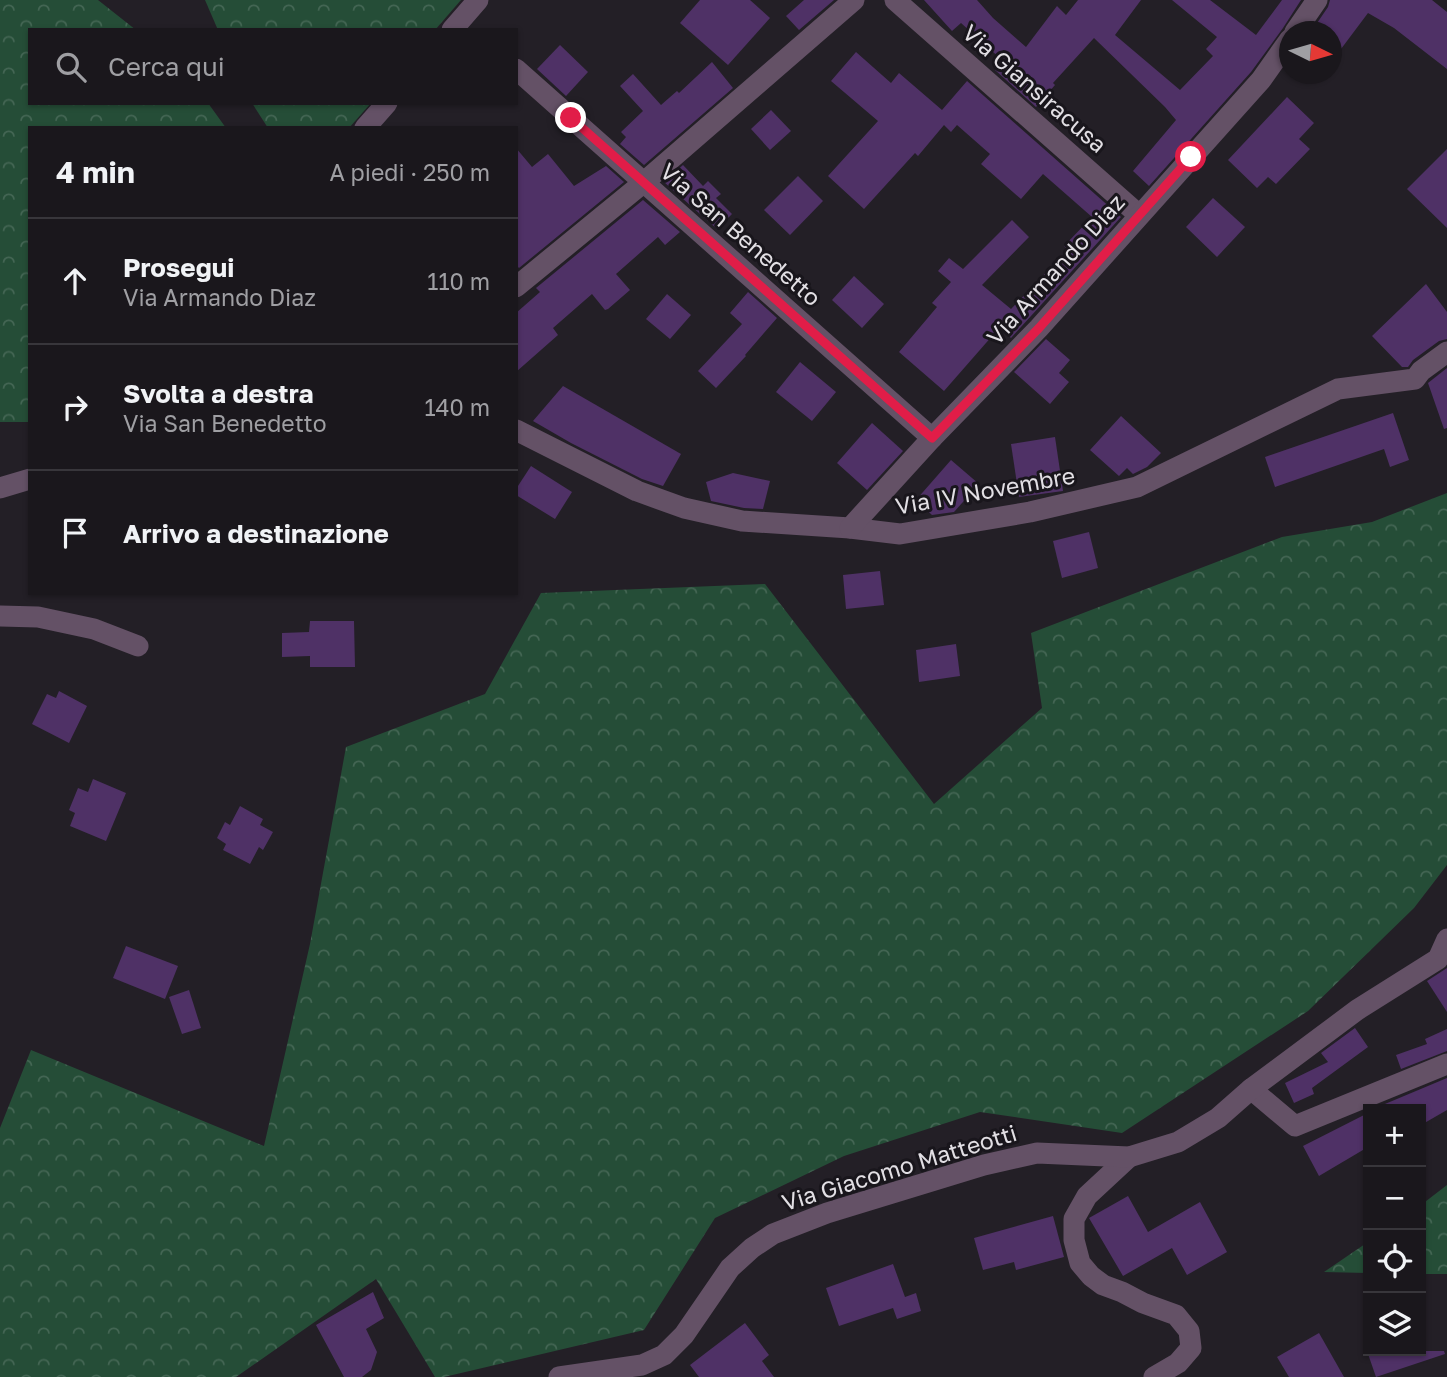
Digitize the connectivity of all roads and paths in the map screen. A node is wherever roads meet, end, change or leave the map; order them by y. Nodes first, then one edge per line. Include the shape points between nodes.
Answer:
1 (478, 0) edge
2 (854, 0) edge
3 (895, 0) edge
4 (1317, 0) edge
5 (1303, 21) edge
6 (462, 26) edge
7 (1279, 55) edge
8 (518, 71) edge
9 (385, 105) edge
10 (367, 126) edge
11 (643, 183) junction
12 (1139, 215) junction
13 (518, 285) edge
14 (1447, 352) edge
15 (518, 431) edge
16 (932, 438) junction
17 (28, 480) edge
18 (0, 488) edge
19 (850, 528) junction
20 (0, 617) edge
21 (138, 646) dead end
22 (1447, 939) edge
23 (1447, 1065) edge
24 (1251, 1089) junction
25 (1129, 1157) junction
26 (559, 1377) edge
27 (1154, 1377) edge

1 - 6 street
2 - 11 street
3 - 12 street, Via Giansiracusa
4 - 5 street
7 - 12 street, Via Armando Diaz
8 - 11 street, Via San Benedetto
9 - 10 street
11 - 13 street
11 - 16 street, Via San Benedetto
12 - 16 street, Via Armando Diaz via 1039,328
14 - 19 street, Via IV Novembre via 1415,379 1338,389 1137,487 1030,512 900,534
15 - 19 street, Via IV Novembre via 637,491 684,508 742,521
16 - 19 street, Via Armando Diaz
17 - 18 street
20 - 21 street via 38,617 94,629
22 - 24 street, Via Giacomo Matteotti via 1438,959 1357,1010
23 - 24 street via 1295,1126
24 - 25 street, Via Giacomo Matteotti via 1218,1118 1178,1142
25 - 26 street, Via Giacomo Matteotti via 1037,1153 944,1177 784,1229 730,1268 684,1335 664,1355 642,1365
25 - 27 street via 1087,1196 1074,1219 1074,1240 1080,1263 1091,1276 1177,1315 1189,1331 1191,1348 1178,1363

